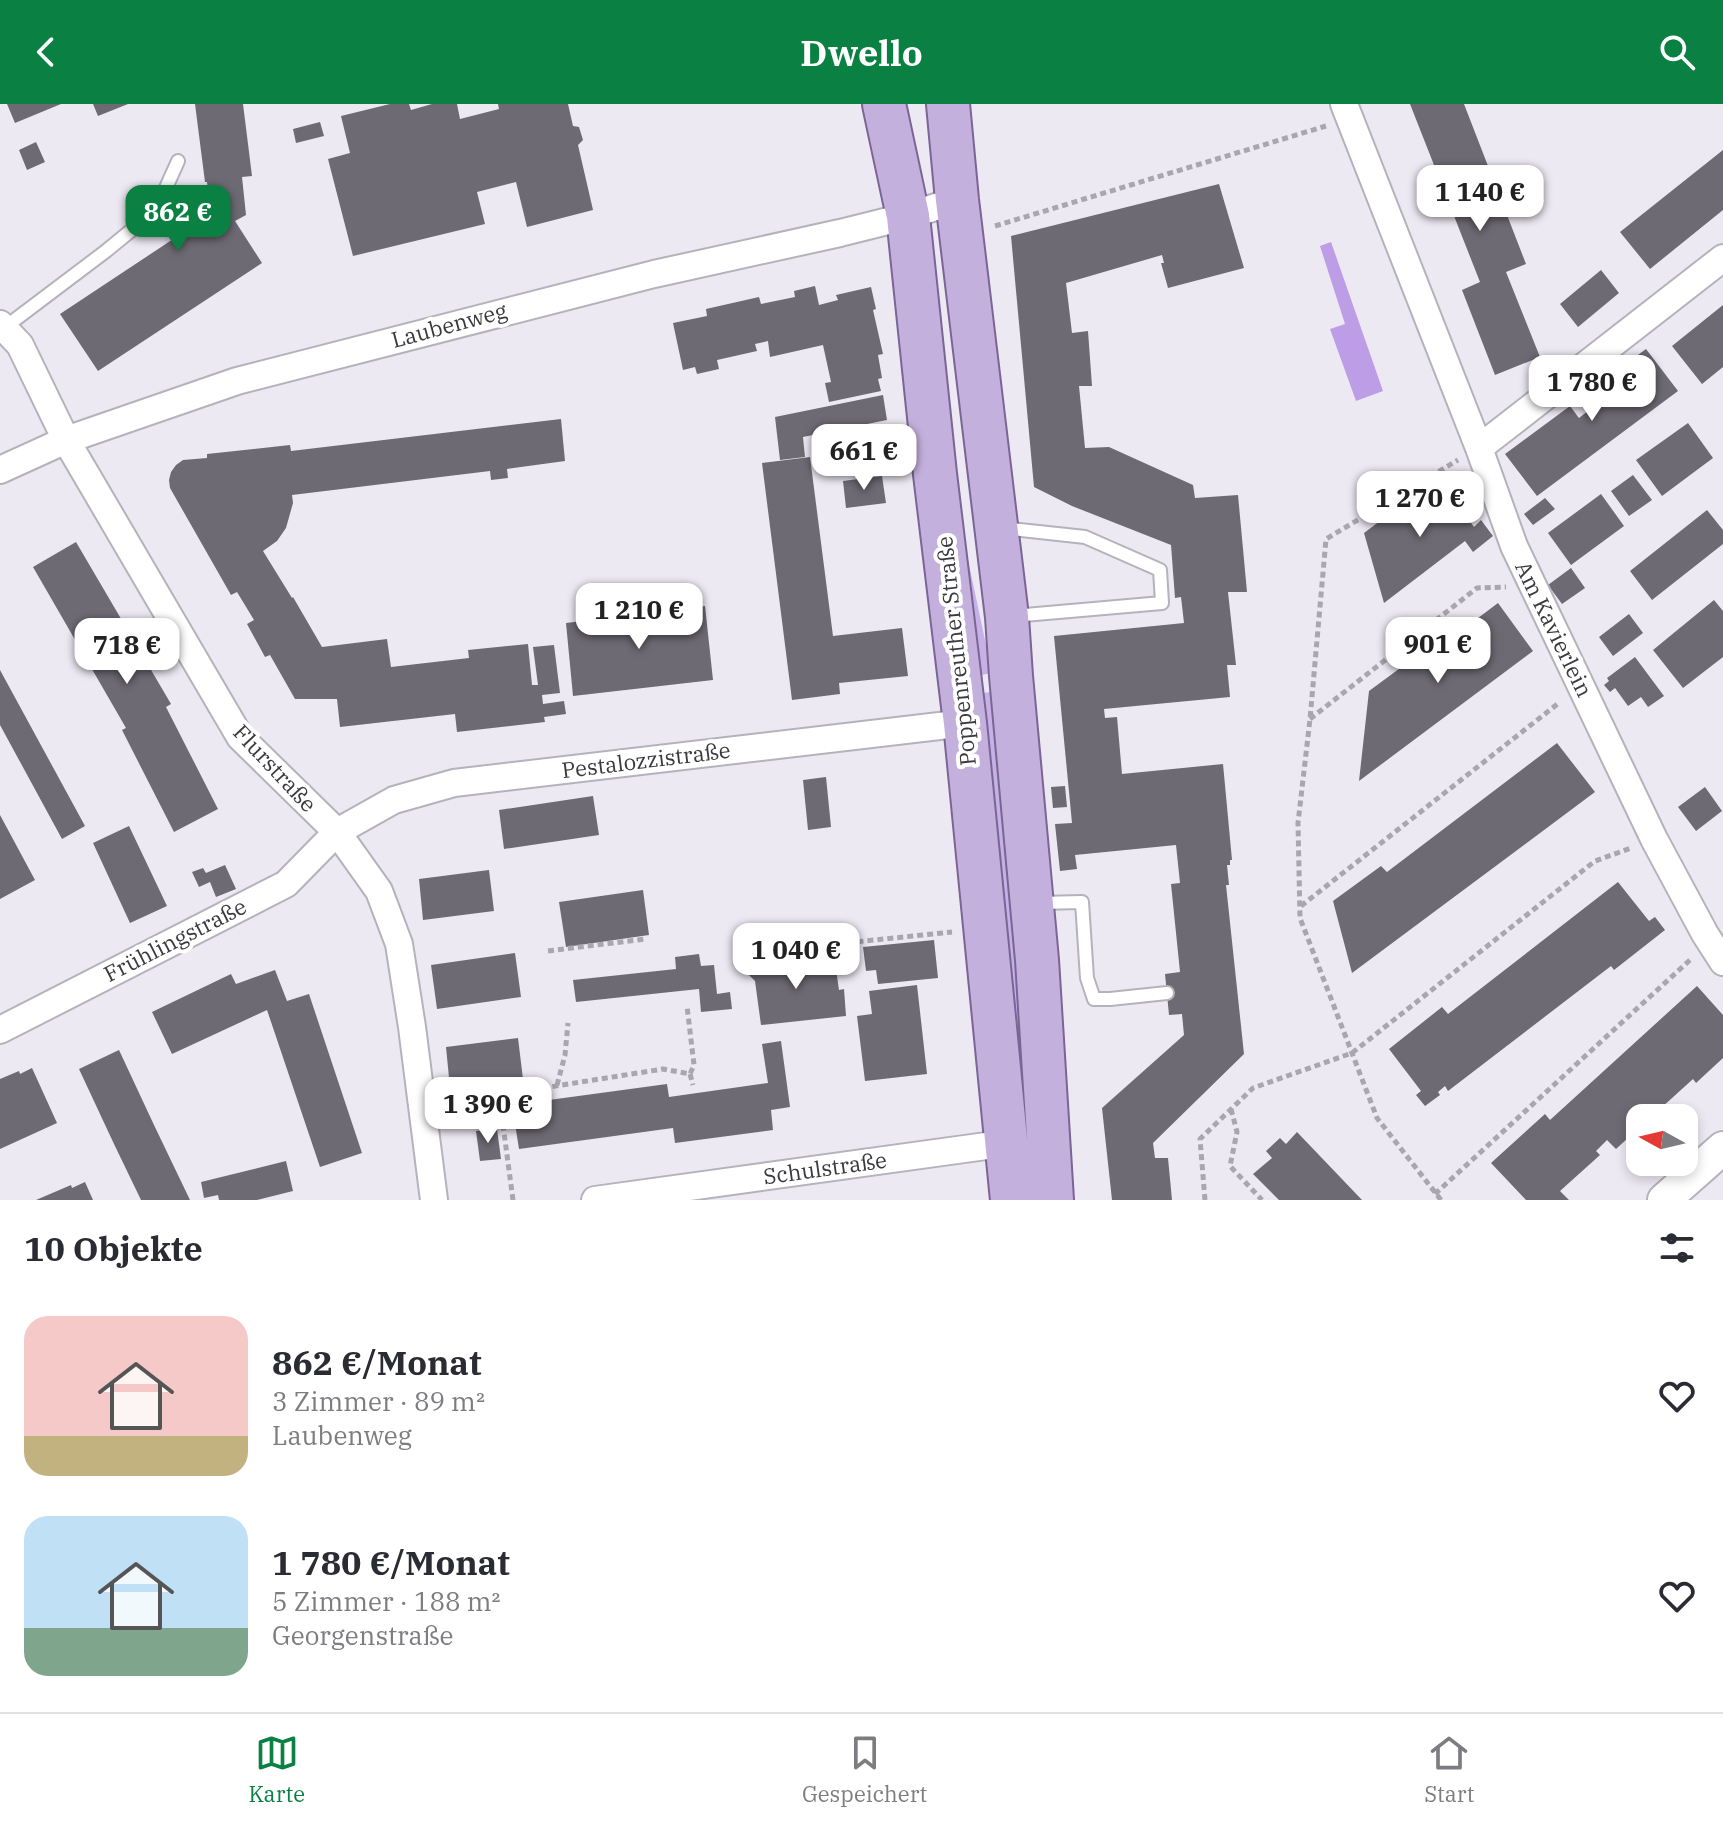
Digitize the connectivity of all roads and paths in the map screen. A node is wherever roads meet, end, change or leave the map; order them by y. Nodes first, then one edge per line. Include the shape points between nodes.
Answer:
1 (884, 104) edge
2 (948, 104) edge
3 (1347, 112) edge
4 (178, 161) dead end
5 (957, 200) junction
6 (908, 216) junction
7 (1723, 258) edge
8 (2, 326) edge
9 (66, 440) junction
10 (1479, 448) junction
11 (0, 470) edge
12 (997, 528) junction
13 (1529, 578) junction
14 (1007, 617) junction
15 (1581, 685) junction
16 (1310, 719) junction
17 (965, 723) junction
18 (337, 832) junction
19 (1654, 839) junction
20 (1032, 903) junction
21 (1300, 907) junction
22 (985, 929) junction
23 (645, 939) dead end
24 (548, 951) dead end
25 (758, 952) dead end
26 (1716, 952) edge
27 (1167, 993) dead end
28 (687, 1006) dead end
29 (568, 1023) dead end
30 (0, 1030) edge
31 (1352, 1053) junction
32 (690, 1074) junction
33 (693, 1085) dead end
34 (557, 1086) junction
35 (1231, 1108) junction
36 (1008, 1143) junction
37 (1723, 1148) edge
38 (1435, 1194) junction
39 (434, 1200) edge
40 (513, 1200) edge
41 (595, 1200) edge
42 (1012, 1200) edge
43 (1052, 1200) edge
44 (1205, 1200) edge
45 (1262, 1200) edge
46 (1441, 1200) edge
47 (1664, 1200) edge

1 - 6 main road, Poppenreuther Straße
2 - 5 main road
3 - 5 path via 996,226
3 - 10 street, Am Kavierlein
4 - 8 lane via 156,210
5 - 6 street, Laubenweg
5 - 12 main road
6 - 9 street, Laubenweg via 640,277 237,381
6 - 17 main road, Poppenreuther Straße
7 - 10 street
8 - 9 street, Flurstraße via 20,345
9 - 11 street, Laubenweg
9 - 18 street, Flurstraße via 240,737
10 - 13 street, Am Kavierlein
10 - 16 path via 1326,539
12 - 14 main road
12 - 14 lane via 1085,537 1160,570 1162,603
13 - 15 street, Am Kavierlein
13 - 16 path via 1511,587 1477,588
14 - 20 main road
15 - 19 street, Am Kavierlein
15 - 21 path
16 - 21 path via 1298,823
17 - 18 street, Pestalozzistraße via 454,783 394,800
17 - 22 main road, Poppenreuther Straße
18 - 30 street, Frühlingstraße via 286,884
18 - 39 street, Flurstraße via 379,891 399,944
19 - 26 street, Am Kavierlein
19 - 31 path via 1595,861
20 - 27 lane via 1082,902 1087,978 1094,999
20 - 43 main road
21 - 31 path
22 - 25 path
22 - 36 main road, Poppenreuther Straße
23 - 24 path
26 - 38 path
28 - 32 path via 694,1065
29 - 34 path
31 - 35 path via 1253,1088
31 - 38 path via 1377,1118
32 - 33 path
32 - 34 path via 663,1069
34 - 40 path via 499,1095
35 - 44 path via 1200,1139
35 - 45 path via 1237,1132 1230,1166
36 - 41 street, Schulstraße
36 - 42 main road, Poppenreuther Straße
37 - 47 street
38 - 46 path

